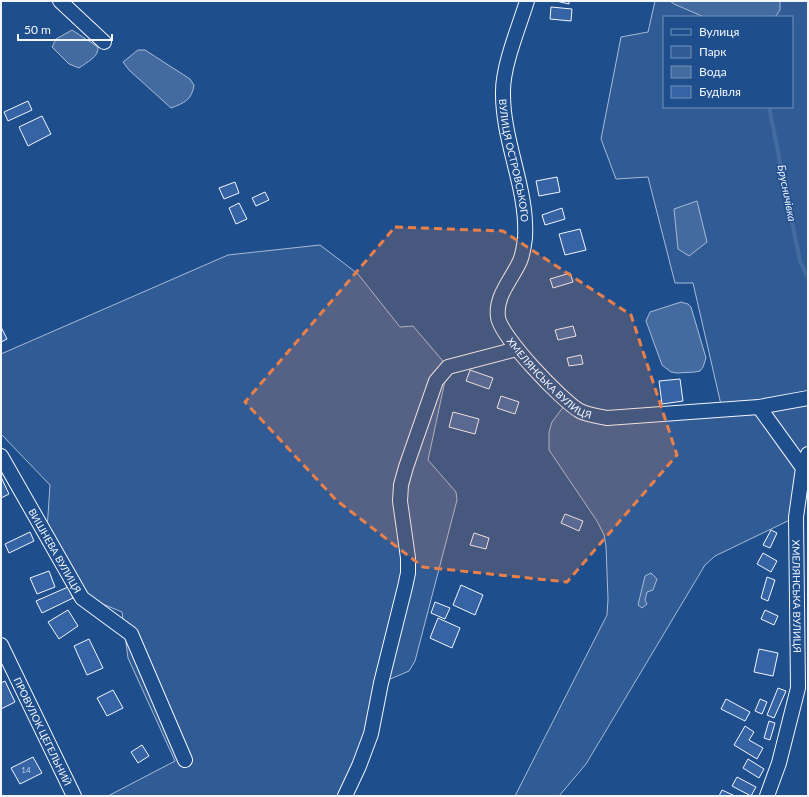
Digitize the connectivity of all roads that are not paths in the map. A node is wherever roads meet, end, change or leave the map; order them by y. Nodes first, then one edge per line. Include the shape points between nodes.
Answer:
1 (60, 1) edge
2 (527, 1) edge
3 (104, 42) dead end
4 (498, 317) joint
5 (517, 349) junction
6 (808, 398) edge
7 (759, 407) junction
8 (808, 454) edge
9 (1, 456) edge
10 (803, 468) junction
11 (1, 645) edge
12 (803, 691) edge
13 (185, 760) dead end
14 (74, 796) edge
15 (345, 796) edge
16 (767, 796) edge

1 - 3 street
2 - 4 street, ВУЛИЦЯ ОСТРОВСЬКОГО via 507,63 503,90 507,128 524,216 525,239 520,261 501,297
4 - 5 street, ХМЕЛЯНСЬКА ВУЛИЦЯ via 501,327
5 - 7 street, ХМЕЛЯНСЬКА ВУЛИЦЯ via 567,402 581,412 594,416 606,418
5 - 15 street via 448,367 436,381 401,485 400,500 408,558 405,587 370,734
6 - 7 street, ХМЕЛЯНСЬКА ВУЛИЦЯ
7 - 10 street
8 - 10 street, ХМЕЛЯНСЬКА ВУЛИЦЯ
9 - 13 street, ВИШНЕВА ВУЛИЦЯ via 82,598 131,634
10 - 12 street, ХМЕЛЯНСЬКА ВУЛИЦЯ via 796,517
11 - 14 street, ПРОВУЛОК ЦЕГЕЛЬНИЙ
12 - 16 street, ХМЕЛЯНСЬКА ВУЛИЦЯ

